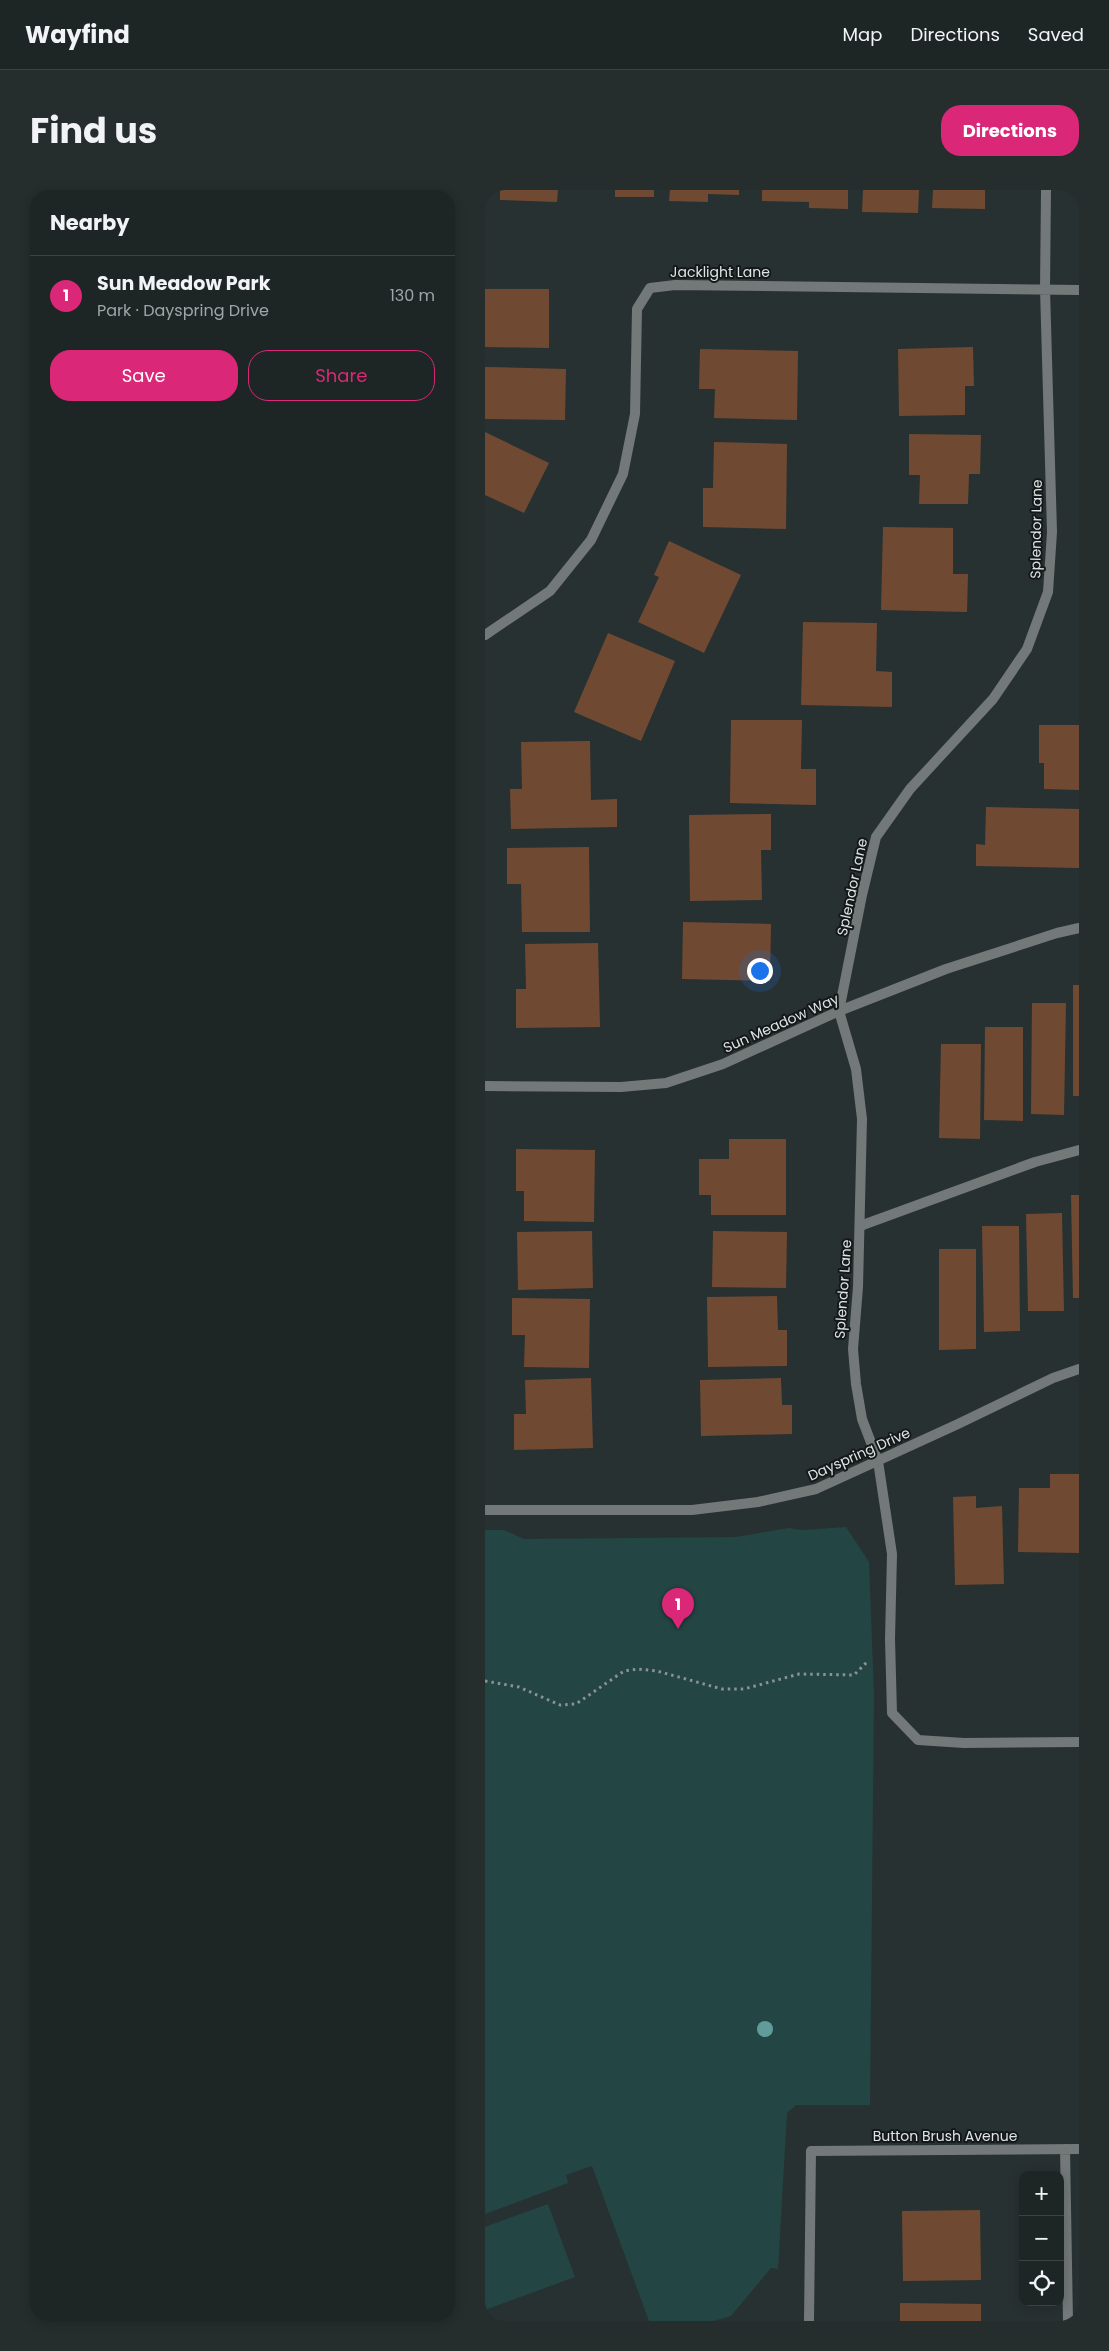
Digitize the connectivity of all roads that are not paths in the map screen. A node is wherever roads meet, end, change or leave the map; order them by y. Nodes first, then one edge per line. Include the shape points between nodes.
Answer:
1 (1046, 190) edge
2 (1045, 289) junction
3 (1079, 290) edge
4 (485, 635) edge
5 (1079, 928) edge
6 (839, 1011) junction
7 (485, 1086) edge
8 (1079, 1150) edge
9 (860, 1226) junction
10 (1079, 1369) edge
11 (878, 1461) junction
12 (485, 1510) edge
13 (1079, 1742) edge
14 (1065, 2149) junction
15 (1079, 2149) edge
16 (809, 2321) edge
17 (1068, 2321) edge

1 - 2 street, Splendor Lane
2 - 3 street, Jacklight Lane
2 - 4 street, Jacklight Lane via 675,285 649,288 637,309 635,414 623,474 591,540 550,591
2 - 6 street, Splendor Lane via 1052,532 1048,592 1027,649 993,699 910,789 876,836
5 - 6 street, Sun Meadow Way via 946,970
6 - 7 street, Sun Meadow Way via 723,1064 666,1083 621,1087
6 - 9 street, Splendor Lane via 856,1069 862,1119
8 - 9 street via 1035,1162
9 - 11 street, Splendor Lane via 853,1349 862,1419
10 - 11 street, Dayspring Drive via 1053,1378
11 - 12 street, Dayspring Drive via 816,1489 749,1503 692,1510
11 - 13 street, Splendor Lane via 893,1554 892,1712 918,1740
14 - 15 street, Button Brush Avenue
14 - 16 street, Button Brush Avenue via 811,2151
14 - 17 street

